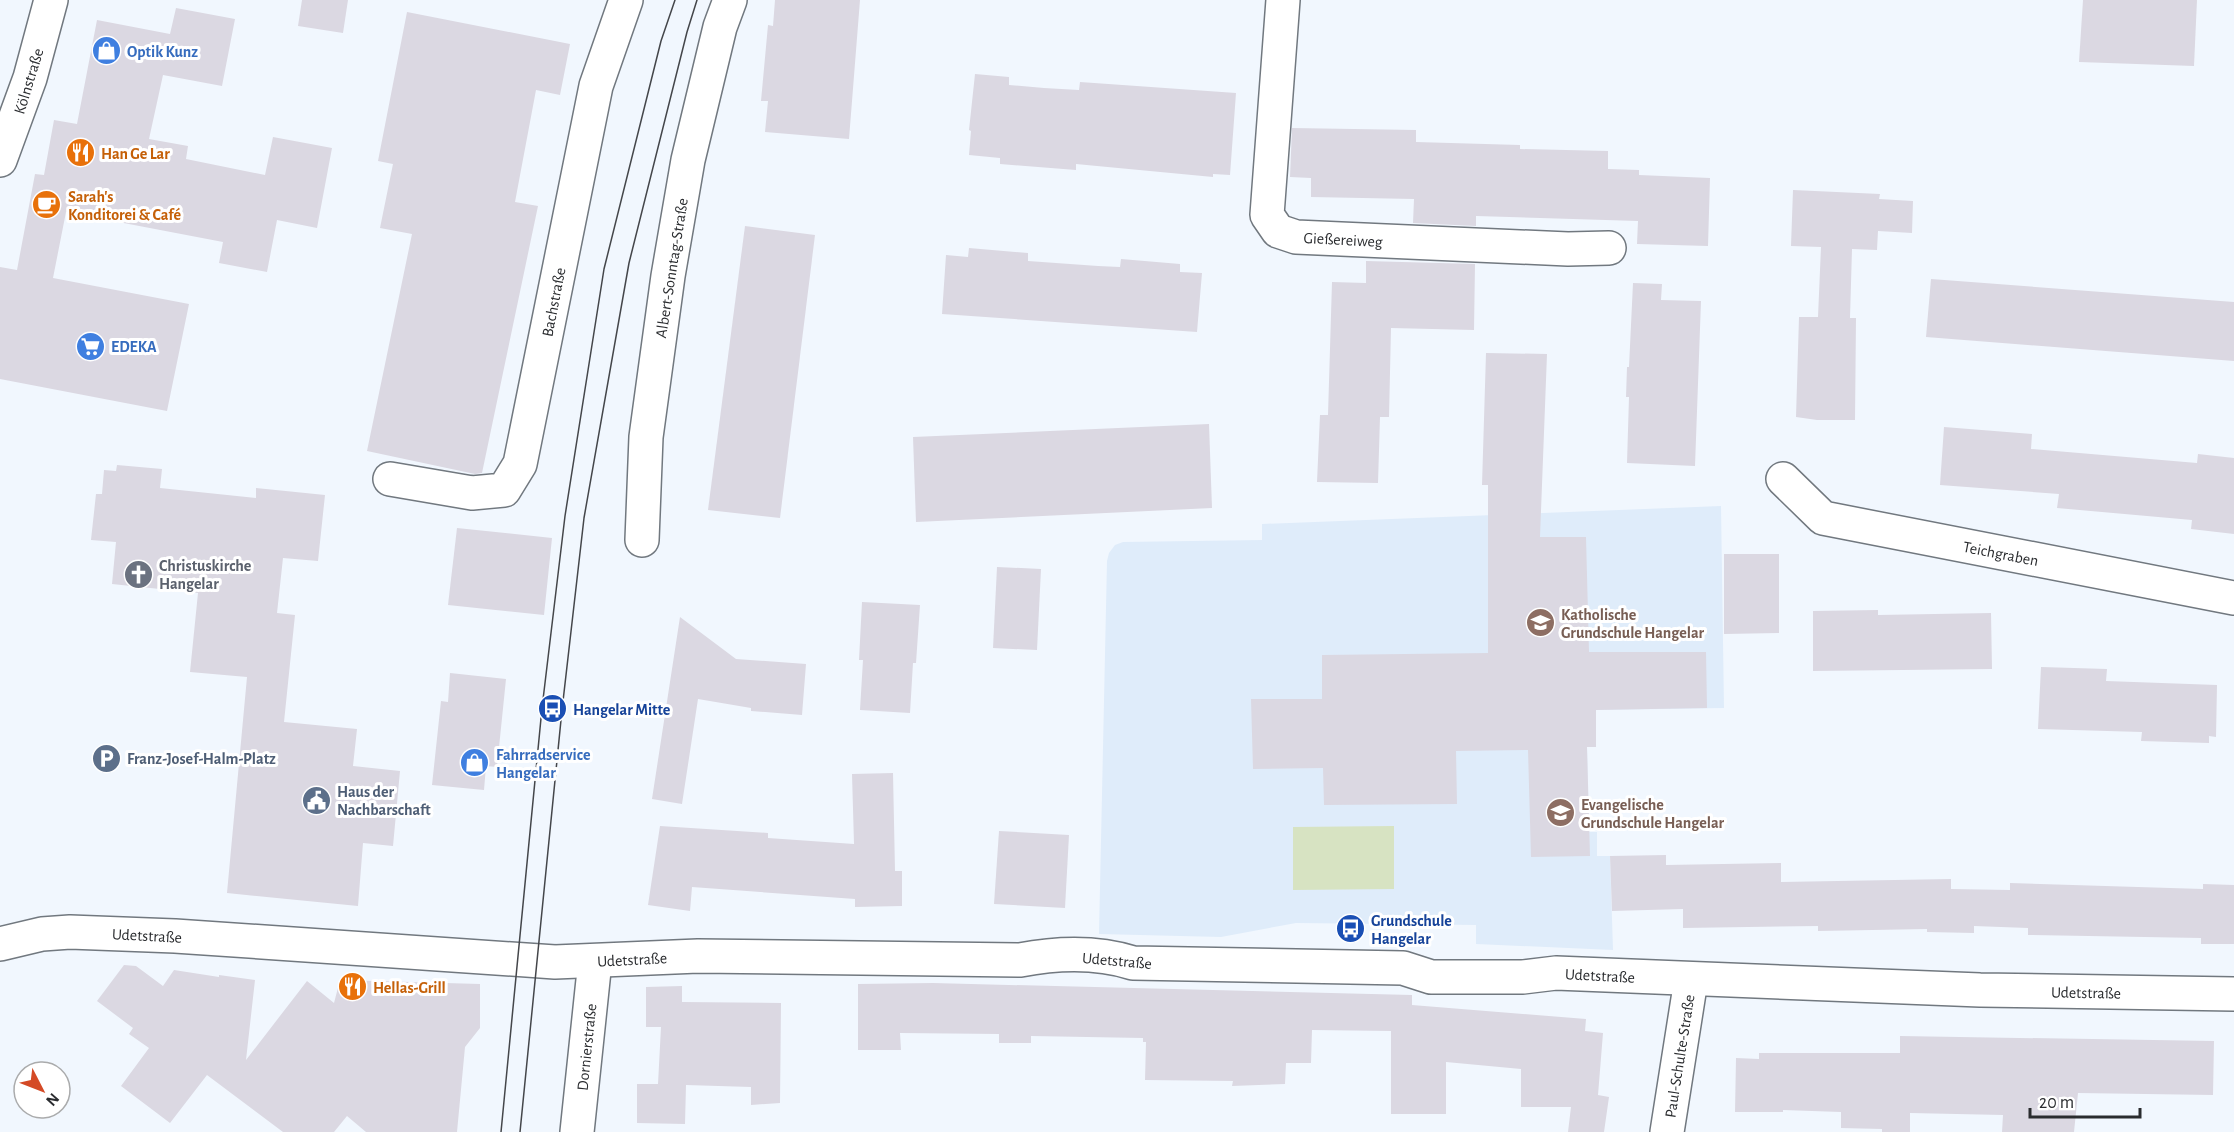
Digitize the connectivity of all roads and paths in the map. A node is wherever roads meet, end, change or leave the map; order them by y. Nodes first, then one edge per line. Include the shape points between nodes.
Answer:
1 (51, 0) edge
2 (626, 0) edge
3 (730, 0) edge
4 (1283, 0) edge
5 (0, 160) edge
6 (1609, 248) dead end
7 (1783, 479) dead end
8 (390, 480) dead end
9 (642, 540) dead end
10 (2234, 598) edge
11 (0, 944) edge
12 (595, 961) junction
13 (1691, 980) junction
14 (2234, 994) edge
15 (577, 1132) edge
16 (1667, 1132) edge

1 - 5 street, Kölnstraße via 30,78
2 - 8 street, Bachstraße via 596,86 520,464 504,489 472,493
3 - 9 street, Albert-Sonntag-Straße via 688,160 668,276 646,437
4 - 6 street, Gießereiweg via 1266,215 1278,231 1296,237
7 - 10 street, Teichgraben via 1823,518
11 - 12 street, Udetstraße via 70,932 518,960
12 - 13 street, Udetstraße via 698,956 1020,960 1044,955 1112,956 1133,963 1403,968 1431,977 1556,973
12 - 15 street, Dornierstraße
13 - 14 street, Udetstraße
13 - 16 street, Paul-Schulte-Straße

